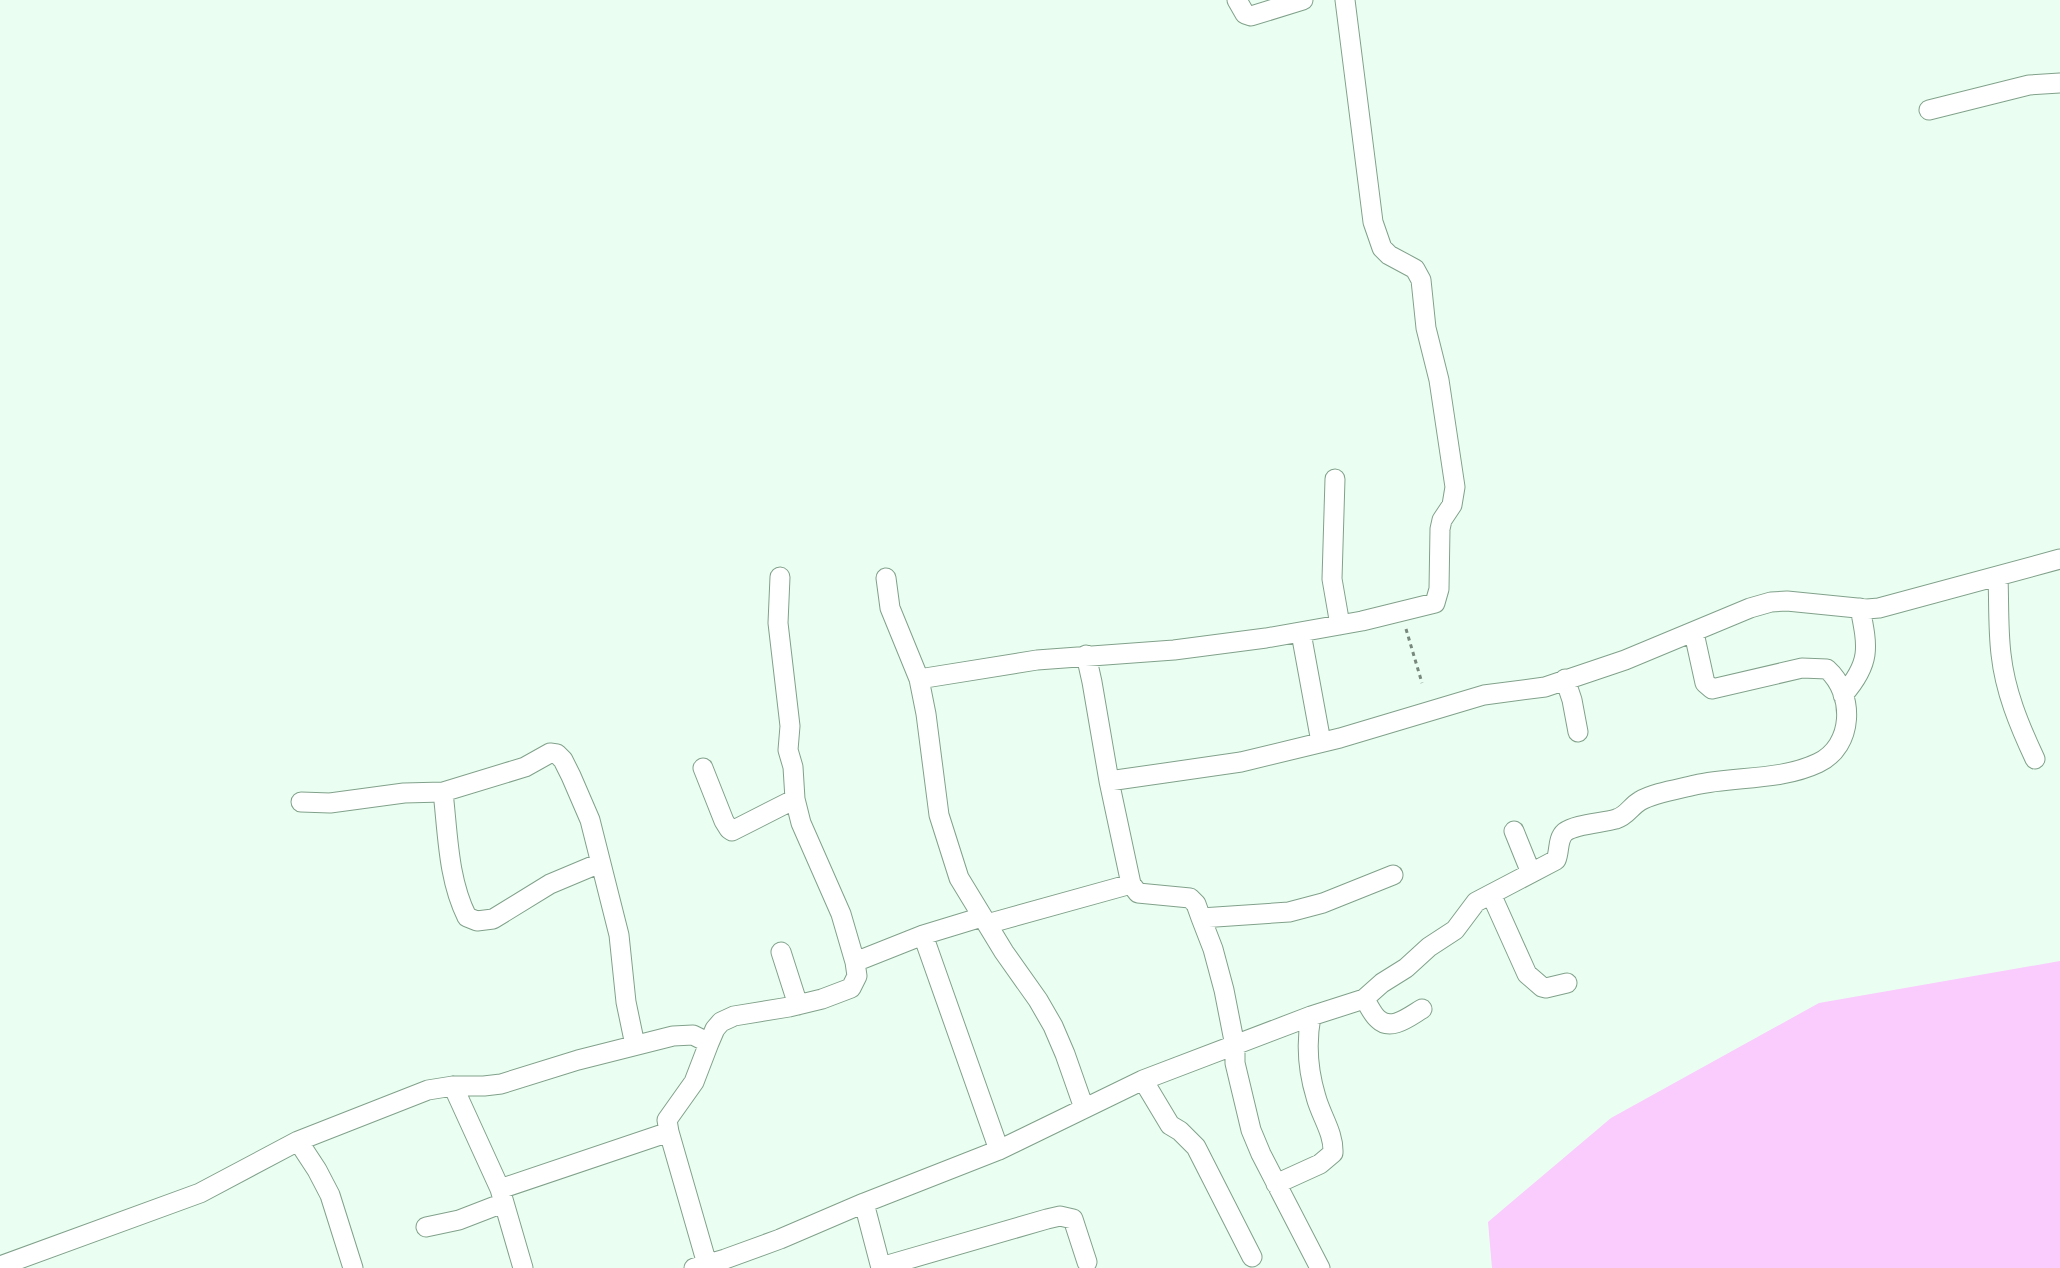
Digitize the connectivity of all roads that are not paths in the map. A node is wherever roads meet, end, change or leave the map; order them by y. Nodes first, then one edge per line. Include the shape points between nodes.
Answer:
1 (1237, 0) edge
2 (1303, 0) edge
3 (1345, 0) edge
4 (2060, 83) edge
5 (1929, 110) dead end
6 (1335, 480) dead end
7 (2060, 559) edge
8 (780, 576) dead end
9 (1998, 577) junction
10 (886, 578) dead end
11 (1860, 608) junction
12 (1340, 625) junction
13 (1302, 633) junction
14 (1694, 633) junction
15 (1086, 655) junction
16 (920, 679) junction
17 (1565, 679) junction
18 (1843, 695) junction
19 (1578, 732) dead end
20 (1321, 742) junction
21 (2035, 759) dead end
22 (703, 768) dead end
23 (1110, 782) junction
24 (443, 792) junction
25 (795, 799) junction
26 (301, 802) dead end
27 (1514, 830) dead end
28 (600, 863) junction
29 (1531, 873) junction
30 (1393, 875) dead end
31 (1131, 884) junction
32 (1491, 894) junction
33 (1201, 918) junction
34 (984, 920) junction
35 (923, 935) junction
36 (781, 952) dead end
37 (855, 962) junction
38 (1567, 983) dead end
39 (1364, 999) junction
40 (798, 1005) junction
41 (1422, 1009) dead end
42 (1311, 1016) junction
43 (709, 1043) junction
44 (635, 1045) junction
45 (1235, 1046) junction
46 (1143, 1080) junction
47 (453, 1086) junction
48 (1084, 1108) junction
49 (669, 1132) junction
50 (298, 1141) junction
51 (999, 1150) junction
52 (1276, 1184) junction
53 (502, 1196) junction
54 (864, 1203) junction
55 (426, 1227) dead end
56 (1252, 1257) dead end
57 (1087, 1262) dead end
58 (0, 1266) edge
59 (700, 1266) edge
60 (881, 1267) edge
61 (353, 1268) edge
62 (523, 1268) edge
63 (1320, 1268) edge

1 - 2 street via 1245,14 1251,16
3 - 12 street via 1373,222 1382,248 1420,275 1426,328 1439,380 1456,486 1452,505 1440,529 1439,589 1435,602
4 - 5 street via 2029,85
6 - 12 street via 1332,579
7 - 9 street
8 - 25 street via 778,624
9 - 11 street via 1887,606
9 - 21 street via 2000,653 2008,693
10 - 16 street via 890,608
11 - 14 street via 1771,602
11 - 18 street via 1866,650 1857,678
12 - 13 street
13 - 15 street via 1174,650
13 - 20 street
14 - 17 street
14 - 18 street via 1709,688 1717,689 1802,668 1821,668 1832,674
15 - 16 street
15 - 23 street
16 - 34 street via 939,816 959,878
17 - 19 street
17 - 20 street via 1545,686 1484,696
18 - 29 street via 1847,715 1842,740 1828,757 1818,763 1771,775 1697,785 1639,801 1618,819 1566,832 1559,839 1556,860
20 - 23 street via 1241,762
22 - 25 street via 724,822 732,831
23 - 31 street
24 - 26 street via 404,793 330,803
24 - 28 street via 525,767 550,753 557,754 571,776 590,820
24 - 28 street via 450,868 467,918 477,921 493,919 550,884
25 - 37 street via 801,822 838,907
27 - 29 street
28 - 44 street via 619,935 626,1002
29 - 32 street
30 - 33 street via 1324,903 1289,912
31 - 33 street via 1144,895 1190,898
31 - 34 street
32 - 38 street via 1527,974 1546,988
32 - 39 street via 1476,902 1455,930 1406,968 1382,982
33 - 45 street via 1224,990
34 - 35 street
34 - 48 street via 1053,1026
35 - 37 street
35 - 51 street
36 - 40 street
37 - 40 street via 857,976 850,988
39 - 41 street via 1378,1019 1386,1024 1394,1024
39 - 42 street
40 - 43 street via 726,1019 715,1030
42 - 45 street
42 - 52 street via 1309,1063 1333,1153 1320,1164
43 - 44 street via 693,1036 674,1036
43 - 49 street via 694,1082 667,1120
44 - 47 street via 501,1084
45 - 46 street
45 - 52 street via 1235,1063 1251,1130
46 - 48 street
46 - 56 street via 1170,1125 1196,1147
47 - 50 street via 411,1096
47 - 53 street
48 - 51 street
49 - 53 street
49 - 59 street
50 - 58 street via 200,1193
50 - 61 street via 330,1195
51 - 54 street
52 - 63 street
53 - 55 street via 459,1220
53 - 62 street
54 - 59 street via 817,1225
54 - 60 street
57 - 60 street via 1074,1219 1060,1216

